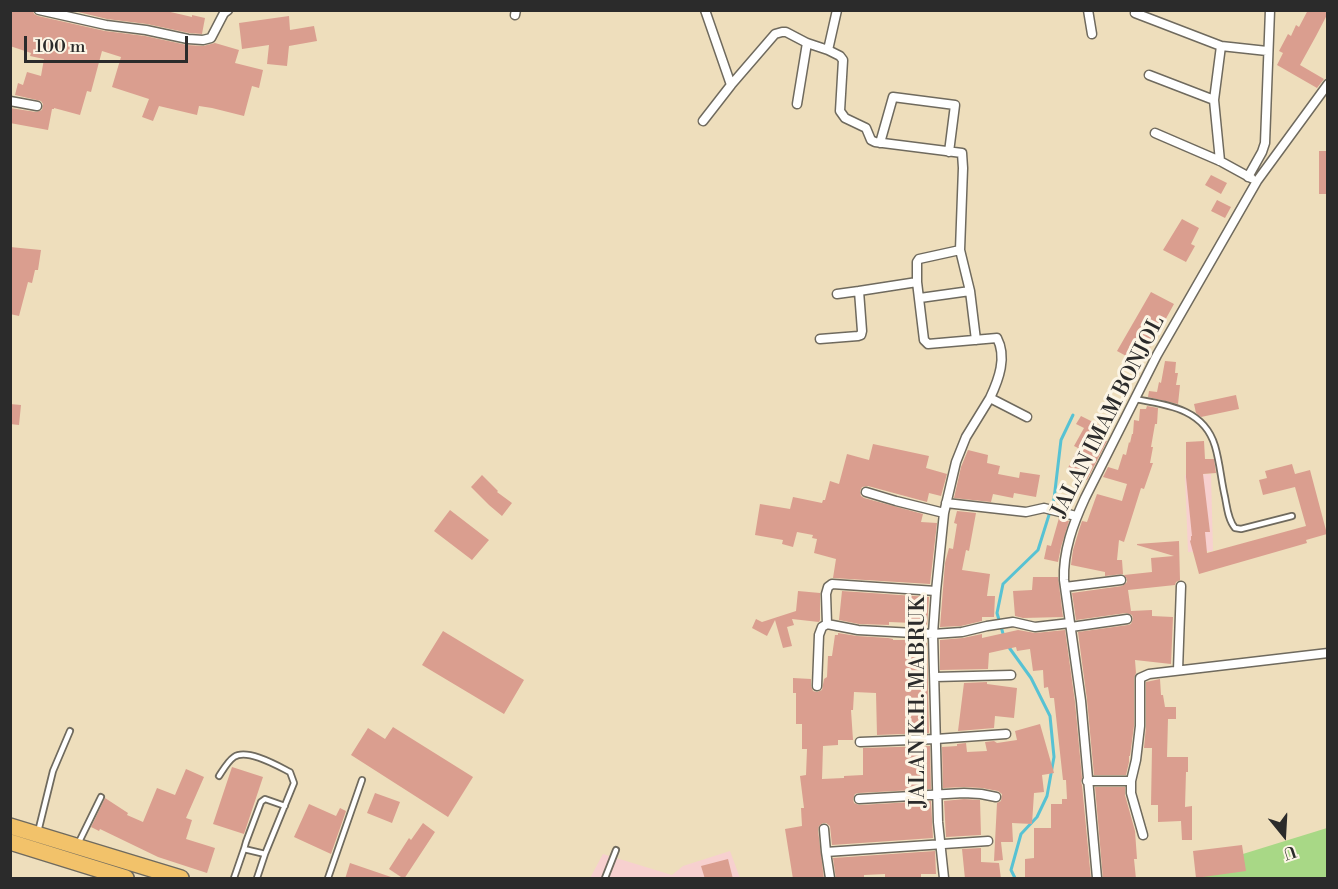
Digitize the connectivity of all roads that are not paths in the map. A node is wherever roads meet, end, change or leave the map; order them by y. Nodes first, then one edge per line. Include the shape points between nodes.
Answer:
1 (39, 10) edge
2 (228, 10) edge
3 (705, 10) edge
4 (837, 10) edge
5 (1088, 10) edge
6 (1270, 10) edge
7 (1135, 13) dead end
8 (1092, 34) dead end
9 (807, 43) junction
10 (1221, 46) junction
11 (828, 50) junction
12 (1267, 51) junction
13 (1149, 75) dead end
14 (1327, 85) edge
15 (731, 86) junction
16 (1214, 100) junction
17 (10, 101) edge
18 (797, 104) dead end
19 (37, 106) dead end
20 (703, 121) dead end
21 (1155, 133) dead end
22 (880, 143) junction
23 (949, 152) junction
24 (1220, 161) junction
25 (1248, 177) junction
26 (1257, 182) junction
27 (960, 250) junction
28 (917, 282) junction
29 (859, 291) junction
30 (970, 291) junction
31 (837, 294) dead end
32 (920, 298) junction
33 (820, 339) dead end
34 (976, 340) junction
35 (990, 398) junction
36 (1135, 399) junction
37 (1027, 417) dead end
38 (866, 492) dead end
39 (946, 503) junction
40 (944, 513) junction
41 (1076, 516) junction
42 (1292, 516) dead end
43 (1121, 580) dead end
44 (1181, 586) dead end
45 (1065, 587) junction
46 (936, 591) junction
47 (1127, 619) dead end
48 (827, 624) junction
49 (1071, 625) junction
50 (933, 634) junction
51 (1328, 653) edge
52 (1178, 670) junction
53 (1011, 675) dead end
54 (935, 677) junction
55 (818, 686) dead end
56 (70, 731) dead end
57 (1006, 734) dead end
58 (936, 739) junction
59 (860, 742) dead end
60 (219, 776) dead end
61 (362, 780) dead end
62 (1087, 781) junction
63 (1131, 781) junction
64 (937, 795) junction
65 (101, 797) dead end
66 (996, 797) dead end
67 (859, 799) dead end
68 (285, 806) junction
69 (10, 826) edge
70 (824, 829) dead end
71 (37, 834) junction
72 (1143, 835) dead end
73 (988, 841) dead end
74 (10, 843) edge
75 (940, 843) junction
76 (76, 846) junction
77 (244, 849) junction
78 (616, 850) dead end
79 (826, 852) junction
80 (265, 854) junction
81 (106, 856) junction
82 (100, 875) edge
83 (126, 879) edge
84 (181, 879) edge
85 (234, 879) edge
86 (257, 879) edge
87 (328, 879) edge
88 (605, 879) edge
89 (830, 879) edge
90 (944, 879) edge
91 (1097, 879) edge

1 - 2 street via 203,40 211,38
3 - 15 street
4 - 11 street
5 - 8 street
6 - 12 street
7 - 10 street
9 - 11 street
9 - 15 street via 786,32 775,34
9 - 18 street
10 - 12 street
10 - 16 street
11 - 22 street via 843,60 840,111 845,118 866,128 871,140
12 - 25 street via 1265,143
13 - 16 street
14 - 26 street, JALAN IMAM BONJOL
15 - 20 street
16 - 24 street
17 - 19 street
21 - 24 street
22 - 23 street
22 - 23 street via 892,98 955,105
23 - 27 street via 962,153 963,160
24 - 25 street
25 - 26 street
26 - 36 street, JALAN IMAM BONJOL
27 - 28 street via 919,259
27 - 30 street
28 - 29 street
28 - 32 street
29 - 31 street
29 - 33 street via 861,335
30 - 32 street
30 - 34 street
32 - 34 street via 926,343
34 - 35 street, JALAN K.H. MABRUK via 997,338 1001,345 999,376
35 - 37 street
35 - 39 street, JALAN K.H. MABRUK via 966,436
36 - 41 street, JALAN IMAM BONJOL
36 - 42 lane via 1179,408 1204,425 1214,443 1235,528
38 - 40 street
39 - 40 street, JALAN K.H. MABRUK
39 - 41 street via 1026,512 1044,508
40 - 46 street, JALAN K.H. MABRUK
41 - 45 street, JALAN IMAM BONJOL via 1066,554
43 - 45 street
44 - 52 street
45 - 49 street, JALAN IMAM BONJOL
46 - 48 street via 830,584 826,594
46 - 50 street, JALAN K.H. MABRUK
47 - 49 street
48 - 50 street via 858,630
48 - 55 street via 819,635
49 - 50 street via 1035,627 1012,622
49 - 62 street, JALAN IMAM BONJOL
50 - 54 street, JALAN K.H. MABRUK
51 - 52 street
52 - 63 street via 1140,678 1140,726
53 - 54 street
54 - 58 street, JALAN K.H. MABRUK
56 - 71 lane via 53,771
57 - 58 street
58 - 59 street
58 - 64 street, JALAN K.H. MABRUK
60 - 68 lane via 235,756 245,754 266,760 290,772 294,783
61 - 87 lane
62 - 63 street
62 - 91 street, JALAN IMAM BONJOL
63 - 72 street
64 - 66 street
64 - 67 street
64 - 75 street, JALAN K.H. MABRUK
65 - 76 lane
68 - 77 lane via 261,802
68 - 80 lane
69 - 71 highway
70 - 79 street
71 - 76 highway
73 - 75 street
74 - 82 highway
75 - 79 street
75 - 90 street, JALAN K.H. MABRUK
76 - 81 highway
77 - 80 lane
77 - 85 lane
78 - 88 lane
79 - 89 street
80 - 86 lane
81 - 82 lane
81 - 84 highway
82 - 83 highway

